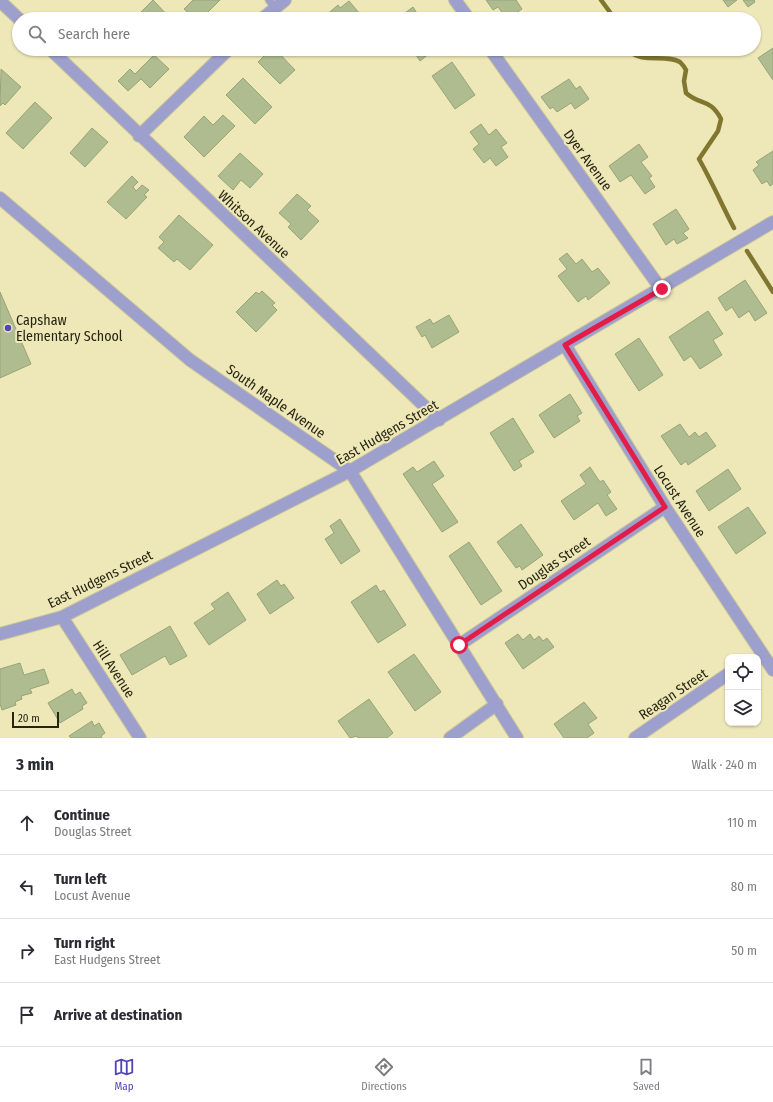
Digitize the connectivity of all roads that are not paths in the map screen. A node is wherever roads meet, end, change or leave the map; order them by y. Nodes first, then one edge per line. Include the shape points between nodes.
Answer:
1 (285, 0) edge
2 (455, 0) edge
3 (0, 1) edge
4 (272, 4) edge
5 (12, 12) edge
6 (464, 12) edge
7 (57, 56) edge
8 (222, 56) edge
9 (495, 56) edge
10 (139, 136) junction
11 (0, 198) edge
12 (773, 222) edge
13 (662, 289) junction
14 (565, 345) junction
15 (439, 420) junction
16 (350, 471) junction
17 (665, 507) junction
18 (62, 617) junction
19 (0, 634) edge
20 (459, 645) junction
21 (757, 654) edge
22 (761, 658) edge
23 (773, 670) edge
24 (725, 676) edge
25 (497, 704) junction
26 (140, 738) edge
27 (450, 738) edge
28 (517, 738) edge
29 (635, 738) edge

1 - 4 street
2 - 6 street
3 - 5 street
7 - 10 street, Whitson Avenue
8 - 10 street
9 - 13 street, Dyer Avenue
10 - 15 street, Whitson Avenue
11 - 16 street, South Maple Avenue via 190,360
12 - 13 street, East Hudgens Street
13 - 14 street, East Hudgens Street
14 - 15 street, East Hudgens Street
14 - 17 street, Locust Avenue
15 - 16 street, East Hudgens Street
16 - 18 street, East Hudgens Street
16 - 20 street, South Maple Avenue
17 - 20 street, Douglas Street
17 - 21 street, Locust Avenue
18 - 19 street, East Hudgens Street
18 - 26 street, Hill Avenue
20 - 25 street, South Maple Avenue
22 - 23 street, Locust Avenue
24 - 29 street, Reagan Street
25 - 27 street
25 - 28 street, South Maple Avenue

